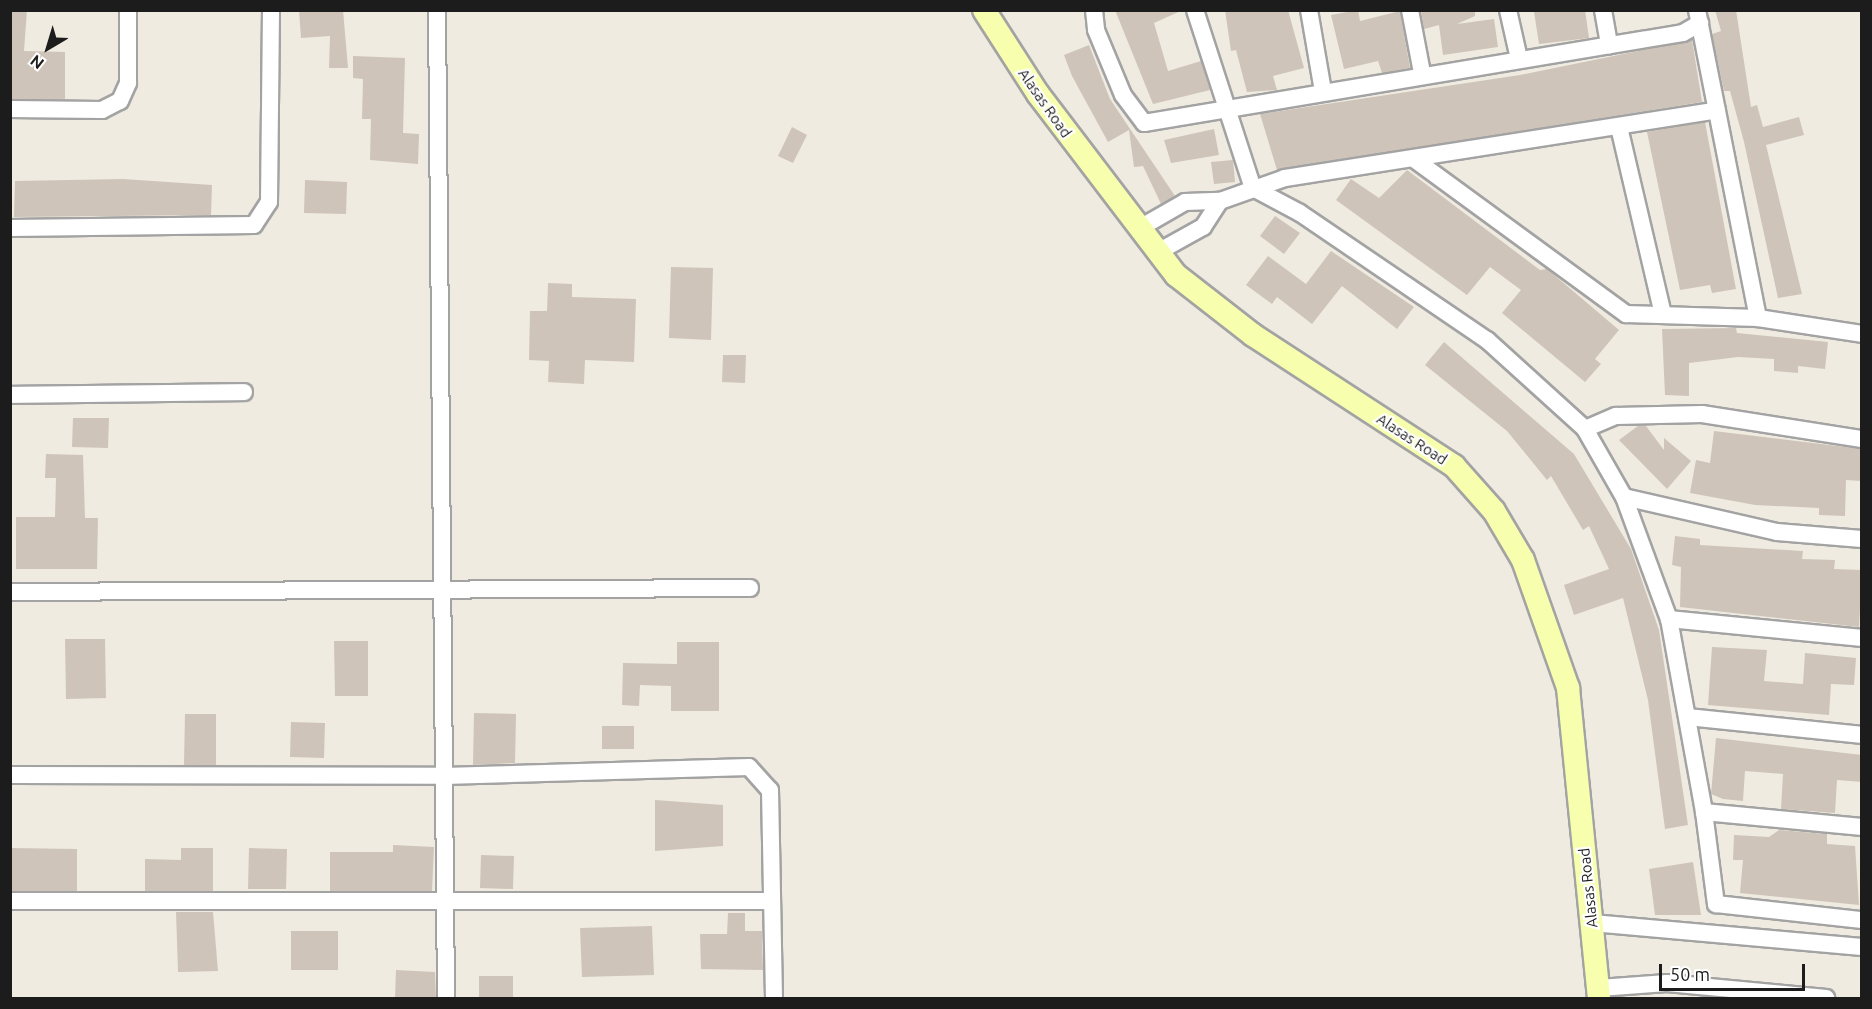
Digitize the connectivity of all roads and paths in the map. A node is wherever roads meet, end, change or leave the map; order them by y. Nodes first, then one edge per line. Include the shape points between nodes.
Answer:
1 (128, 10) edge
2 (271, 10) edge
3 (437, 10) edge
4 (984, 10) edge
5 (1094, 10) edge
6 (1195, 10) edge
7 (1309, 10) edge
8 (1410, 10) edge
9 (1508, 10) edge
10 (1603, 10) edge
11 (1698, 17) edge
12 (1610, 45) junction
13 (1519, 59) junction
14 (1422, 73) junction
15 (1323, 91) junction
16 (10, 110) edge
17 (1225, 110) junction
18 (1717, 110) junction
19 (1619, 127) junction
20 (1414, 159) junction
21 (1253, 188) junction
22 (1220, 201) junction
23 (10, 228) edge
24 (1138, 228) junction
25 (1156, 253) junction
26 (1663, 314) junction
27 (1758, 318) junction
28 (1862, 334) edge
29 (244, 392) dead end
30 (10, 395) edge
31 (1585, 429) junction
32 (1862, 439) edge
33 (1624, 497) junction
34 (1862, 539) edge
35 (750, 588) dead end
36 (10, 592) edge
37 (444, 592) junction
38 (1670, 620) junction
39 (1862, 638) edge
40 (1688, 717) junction
41 (1862, 735) edge
42 (10, 775) edge
43 (444, 776) junction
44 (1704, 812) junction
45 (1862, 827) edge
46 (445, 899) junction
47 (10, 901) edge
48 (772, 902) junction
49 (1862, 920) edge
50 (1592, 923) junction
51 (1862, 947) edge
52 (1696, 992) edge
53 (1599, 993) edge
54 (1790, 997) edge
55 (446, 999) edge
56 (774, 999) edge
57 (1826, 999) edge

1 - 16 street via 128,83 120,101 102,110
2 - 23 street via 269,202 254,225
3 - 37 street
4 - 24 street, Alasas Road
5 - 17 street via 1096,30 1133,115 1144,123
6 - 17 street
7 - 15 street
8 - 14 street
9 - 13 street
10 - 12 street
11 - 12 street via 1683,33
11 - 18 street
12 - 13 street
13 - 14 street
14 - 15 street
15 - 17 street
17 - 21 street
18 - 19 street
18 - 27 street
19 - 20 street
19 - 26 street
20 - 21 street via 1285,178
20 - 26 street via 1613,307 1626,314
21 - 22 street
21 - 31 street via 1300,213 1487,340
22 - 24 street via 1185,202
22 - 25 street via 1203,227
24 - 25 street, Alasas Road
25 - 50 street, Alasas Road via 1207,303 1454,466 1494,511 1531,579 1568,688
26 - 27 street
27 - 28 street
29 - 30 street
31 - 32 street via 1616,416 1702,414
31 - 33 street
33 - 34 street via 1777,532
33 - 38 street
35 - 37 street
36 - 37 street
37 - 43 street
38 - 39 street
38 - 40 street
40 - 41 street
40 - 44 street
42 - 43 street
43 - 46 street
43 - 48 street via 749,767 770,790
44 - 45 street
44 - 49 street via 1716,904
46 - 47 street
46 - 48 street
46 - 55 street
48 - 56 street
50 - 51 street
50 - 53 street, Alasas Road
52 - 53 street via 1641,982
52 - 54 street
54 - 57 street

